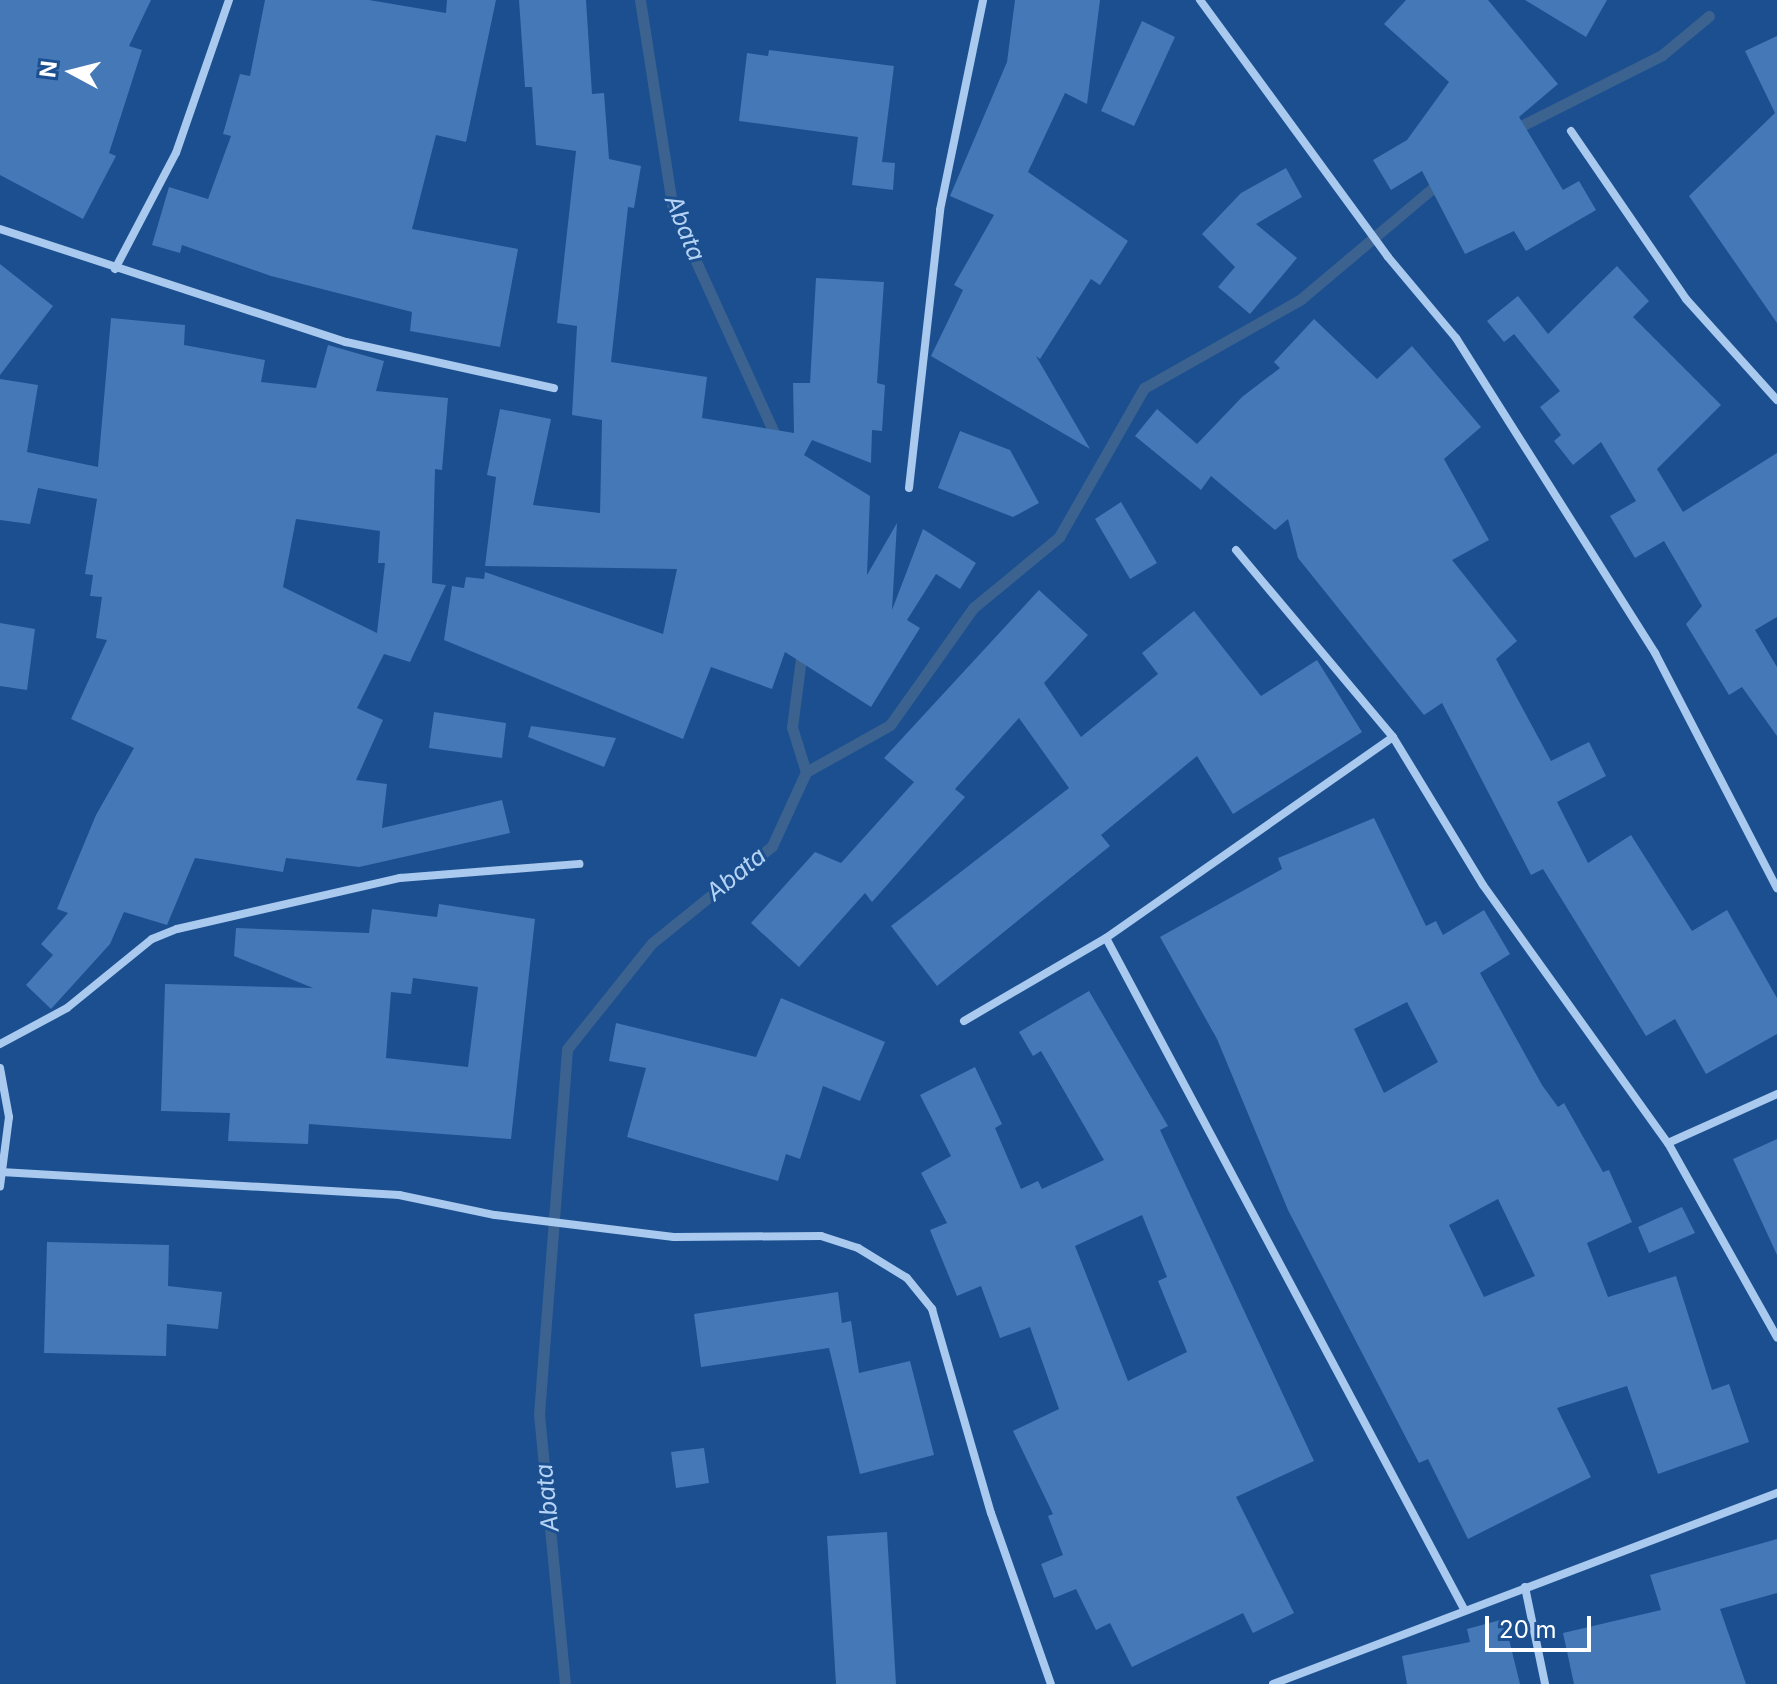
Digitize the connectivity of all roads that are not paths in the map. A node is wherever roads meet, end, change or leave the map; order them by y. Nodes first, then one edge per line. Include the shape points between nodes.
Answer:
1 (229, 0) edge
2 (983, 0) edge
3 (1200, 0) edge
4 (1571, 131) dead end
5 (0, 229) edge
6 (115, 269) junction
7 (554, 388) dead end
8 (1777, 400) edge
9 (909, 488) dead end
10 (1236, 550) dead end
11 (1393, 737) junction
12 (579, 864) dead end
13 (1777, 888) edge
14 (1106, 938) junction
15 (964, 1021) dead end
16 (0, 1044) edge
17 (0, 1068) edge
18 (1777, 1094) edge
19 (1668, 1143) junction
20 (1, 1172) edge
21 (0, 1186) edge
22 (1777, 1337) edge
23 (1777, 1493) edge
24 (1525, 1587) junction
25 (1464, 1609) junction
26 (1051, 1684) edge
27 (1273, 1684) edge
28 (1545, 1684) edge

1 - 6 street via 176,153
2 - 9 street via 940,210
3 - 13 street via 1388,257 1456,338 1655,653
4 - 8 street via 1686,299
5 - 6 street
6 - 7 street via 346,342
10 - 11 street
11 - 14 street
11 - 19 street via 1483,885
12 - 16 street via 400,878 177,929 152,939 67,1008
14 - 15 street
14 - 25 street
17 - 20 street via 9,1117
18 - 19 street
19 - 22 street
20 - 21 street
20 - 26 street via 399,1195 495,1215 674,1237 821,1236 858,1248 907,1278 932,1309 991,1513
23 - 24 street
24 - 25 street
24 - 28 street
25 - 27 street

